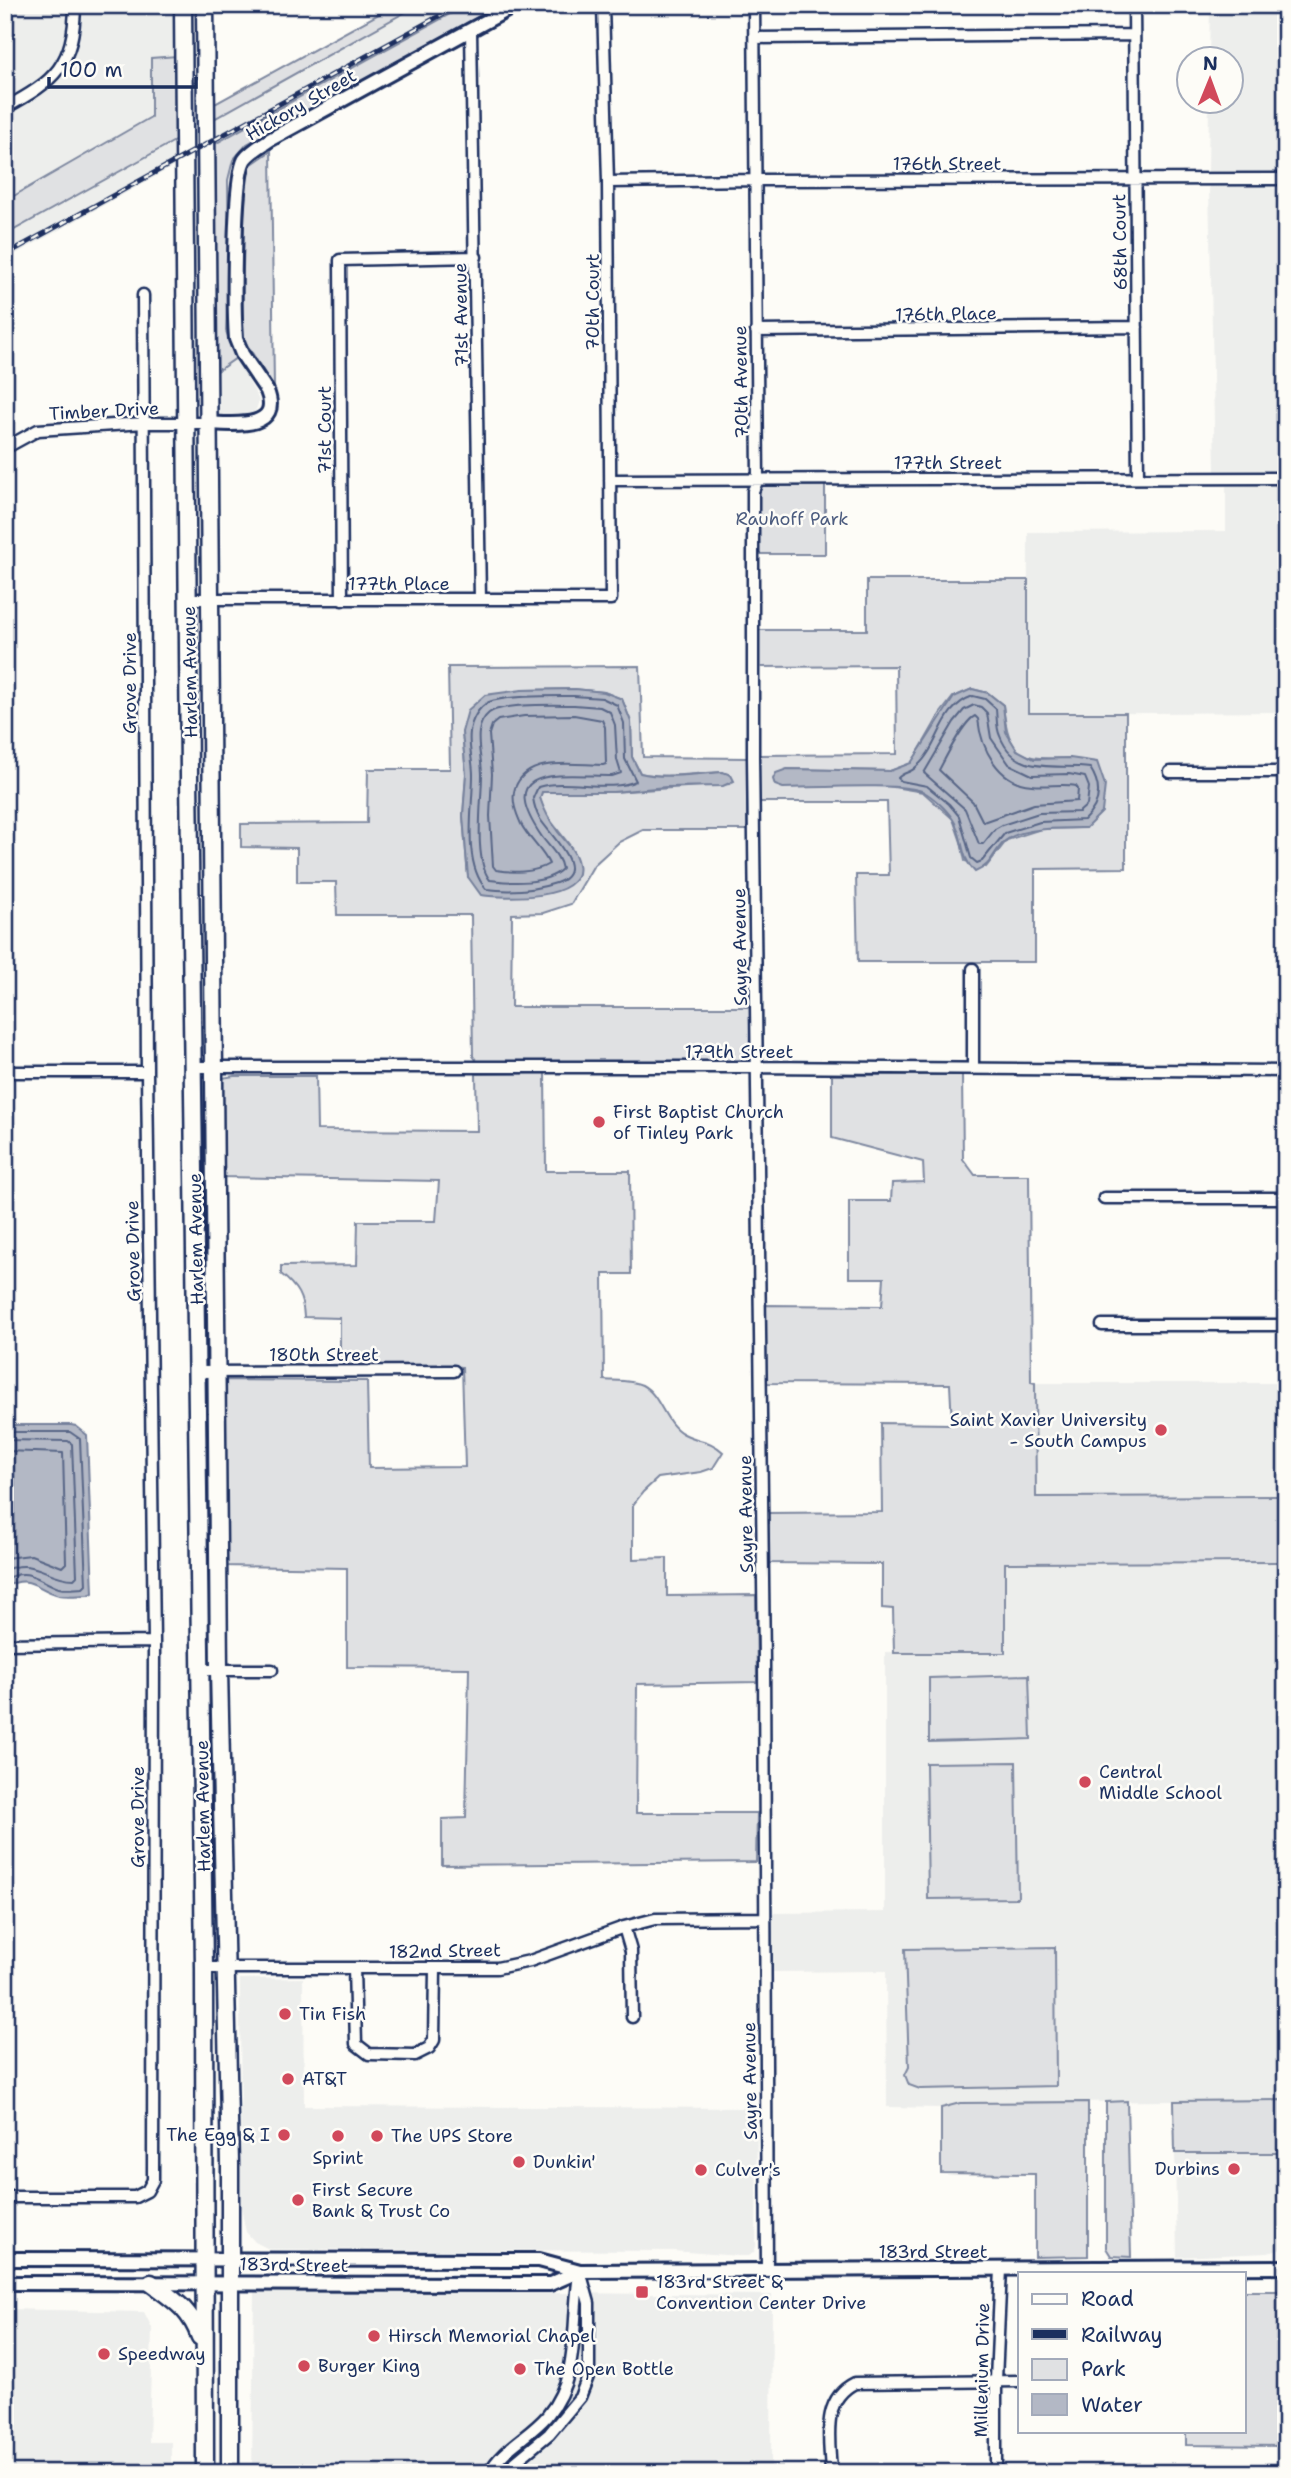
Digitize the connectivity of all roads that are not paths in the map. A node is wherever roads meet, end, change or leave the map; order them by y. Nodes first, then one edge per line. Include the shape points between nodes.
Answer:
1 (75, 5) edge
2 (183, 5) edge
3 (205, 5) edge
4 (516, 5) edge
5 (603, 5) edge
6 (754, 5) edge
7 (1134, 5) edge
8 (471, 30) junction
9 (1134, 34) junction
10 (755, 38) junction
11 (5, 108) edge
12 (1136, 179) junction
13 (1286, 179) edge
14 (754, 180) junction
15 (608, 182) junction
16 (476, 257) junction
17 (143, 295) dead end
18 (1137, 327) junction
19 (756, 331) junction
20 (144, 423) junction
21 (188, 423) junction
22 (208, 423) junction
23 (5, 448) edge
24 (1138, 478) junction
25 (1286, 478) edge
26 (758, 479) junction
27 (610, 480) junction
28 (187, 599) junction
29 (209, 599) junction
30 (480, 599) junction
31 (611, 599) joint
32 (342, 600) junction
33 (753, 757) joint
34 (1170, 772) dead end
35 (1286, 772) edge
36 (189, 775) junction
37 (211, 775) junction
38 (973, 969) dead end
39 (192, 1067) junction
40 (213, 1068) junction
41 (757, 1068) junction
42 (973, 1069) junction
43 (1286, 1071) edge
44 (5, 1072) edge
45 (147, 1072) junction
46 (1104, 1198) dead end
47 (1286, 1198) edge
48 (1102, 1325) dead end
49 (1286, 1325) edge
50 (195, 1371) junction
51 (216, 1371) junction
52 (454, 1371) dead end
53 (154, 1642) junction
54 (5, 1644) edge
55 (201, 1670) junction
56 (219, 1670) junction
57 (272, 1670) dead end
58 (764, 1918) junction
59 (624, 1927) junction
60 (204, 1968) junction
61 (225, 1968) junction
62 (354, 1968) junction
63 (435, 1969) junction
64 (632, 2017) dead end
65 (5, 2197) edge
66 (5, 2259) edge
67 (203, 2259) junction
68 (229, 2259) junction
69 (1286, 2267) edge
70 (1001, 2269) junction
71 (767, 2270) junction
72 (580, 2271) junction
73 (203, 2282) junction
74 (229, 2282) junction
75 (5, 2283) edge
76 (151, 2283) junction
77 (204, 2349) junction
78 (996, 2381) junction
79 (1018, 2381) edge
80 (205, 2473) edge
81 (230, 2473) edge
82 (489, 2473) edge
83 (502, 2473) edge
84 (831, 2473) edge
85 (996, 2473) edge

1 - 11 street via 75,32 61,66 31,94
2 - 21 main road, Harlem Avenue
3 - 22 main road, Harlem Avenue
4 - 8 street, Hickory Street
5 - 15 street, 70th Court
6 - 10 street, 70th Avenue
7 - 9 street, 68th Court
8 - 16 street, 71st Avenue
8 - 22 street, Hickory Street via 271,139 244,160 238,188 236,339 267,391 269,406 256,423
9 - 10 street
9 - 12 street, 68th Court
10 - 14 street, 70th Avenue
12 - 13 street, 176th Street
12 - 14 street, 176th Street
12 - 18 street, 68th Court
14 - 15 street, 176th Street
14 - 19 street, 70th Avenue
15 - 27 street, 70th Court
16 - 30 street, 71st Avenue
16 - 32 street, 71st Court via 340,260
17 - 20 street, Grove Drive
18 - 19 street, 176th Place
18 - 24 street, 68th Court
19 - 26 street, 70th Avenue
20 - 21 street, Timber Drive
20 - 23 street, Timber Drive via 38,430
20 - 45 street, Grove Drive
21 - 22 street, Timber Drive
21 - 28 main road, Harlem Avenue
22 - 29 main road, Harlem Avenue
24 - 25 street, 177th Street
24 - 26 street, 177th Street
26 - 27 street, 177th Street
26 - 33 street, 70th Avenue via 752,491
27 - 31 street, 70th Court
28 - 29 street, 177th Place
28 - 36 main road, Harlem Avenue
29 - 32 street, 177th Place
29 - 37 main road, Harlem Avenue
30 - 31 street, 177th Place
30 - 32 street, 177th Place
33 - 41 street, Sayre Avenue
34 - 35 street
36 - 37 main road
36 - 39 main road, Harlem Avenue
37 - 40 main road, Harlem Avenue
38 - 42 street
39 - 40 street, 179th Street
39 - 50 main road, Harlem Avenue
40 - 41 street, 179th Street
40 - 51 main road, Harlem Avenue
41 - 42 street, 179th Street
41 - 58 street, Sayre Avenue
42 - 43 street, 179th Street
44 - 45 street
45 - 53 street, Grove Drive
46 - 47 street
48 - 49 street
50 - 51 street, 180th Street
50 - 55 main road, Harlem Avenue
51 - 52 street, 180th Street
51 - 56 main road, Harlem Avenue
53 - 54 street
53 - 65 street, Grove Drive via 153,2180 148,2191 135,2197
55 - 56 street
55 - 60 main road, Harlem Avenue
56 - 57 street
56 - 61 main road, Harlem Avenue
58 - 59 street, 182nd Street via 655,1919
58 - 71 street, Sayre Avenue
59 - 63 street, 182nd Street via 530,1961 496,1968
59 - 64 street via 631,1951
60 - 61 street, 182nd Street
60 - 67 main road, Harlem Avenue
61 - 62 street, 182nd Street
61 - 68 main road, Harlem Avenue
62 - 63 street, 182nd Street
62 - 63 street via 356,2044 369,2054 415,2055 434,2040
66 - 67 street, 183rd Street
67 - 68 street, 183rd Street
67 - 73 main road, Harlem Avenue
68 - 72 street, 183rd Street via 539,2260
68 - 74 main road, Harlem Avenue
69 - 70 street, 183rd Street
70 - 71 street, 183rd Street
70 - 78 street, Millenium Drive
71 - 72 street, 183rd Street
72 - 74 street, 183rd Street via 550,2284
72 - 82 street via 574,2354 565,2387 547,2415 496,2460
72 - 83 street via 589,2303 589,2374 580,2398 549,2434
73 - 74 street, 183rd Street
73 - 76 street, 183rd Street
73 - 77 main road, Harlem Avenue
74 - 81 main road, Harlem Avenue
75 - 76 street, 183rd Street
76 - 77 main road via 194,2319
77 - 80 main road, Harlem Avenue
78 - 79 street
78 - 84 street via 864,2381 848,2386 831,2409
78 - 85 street, Millenium Drive

